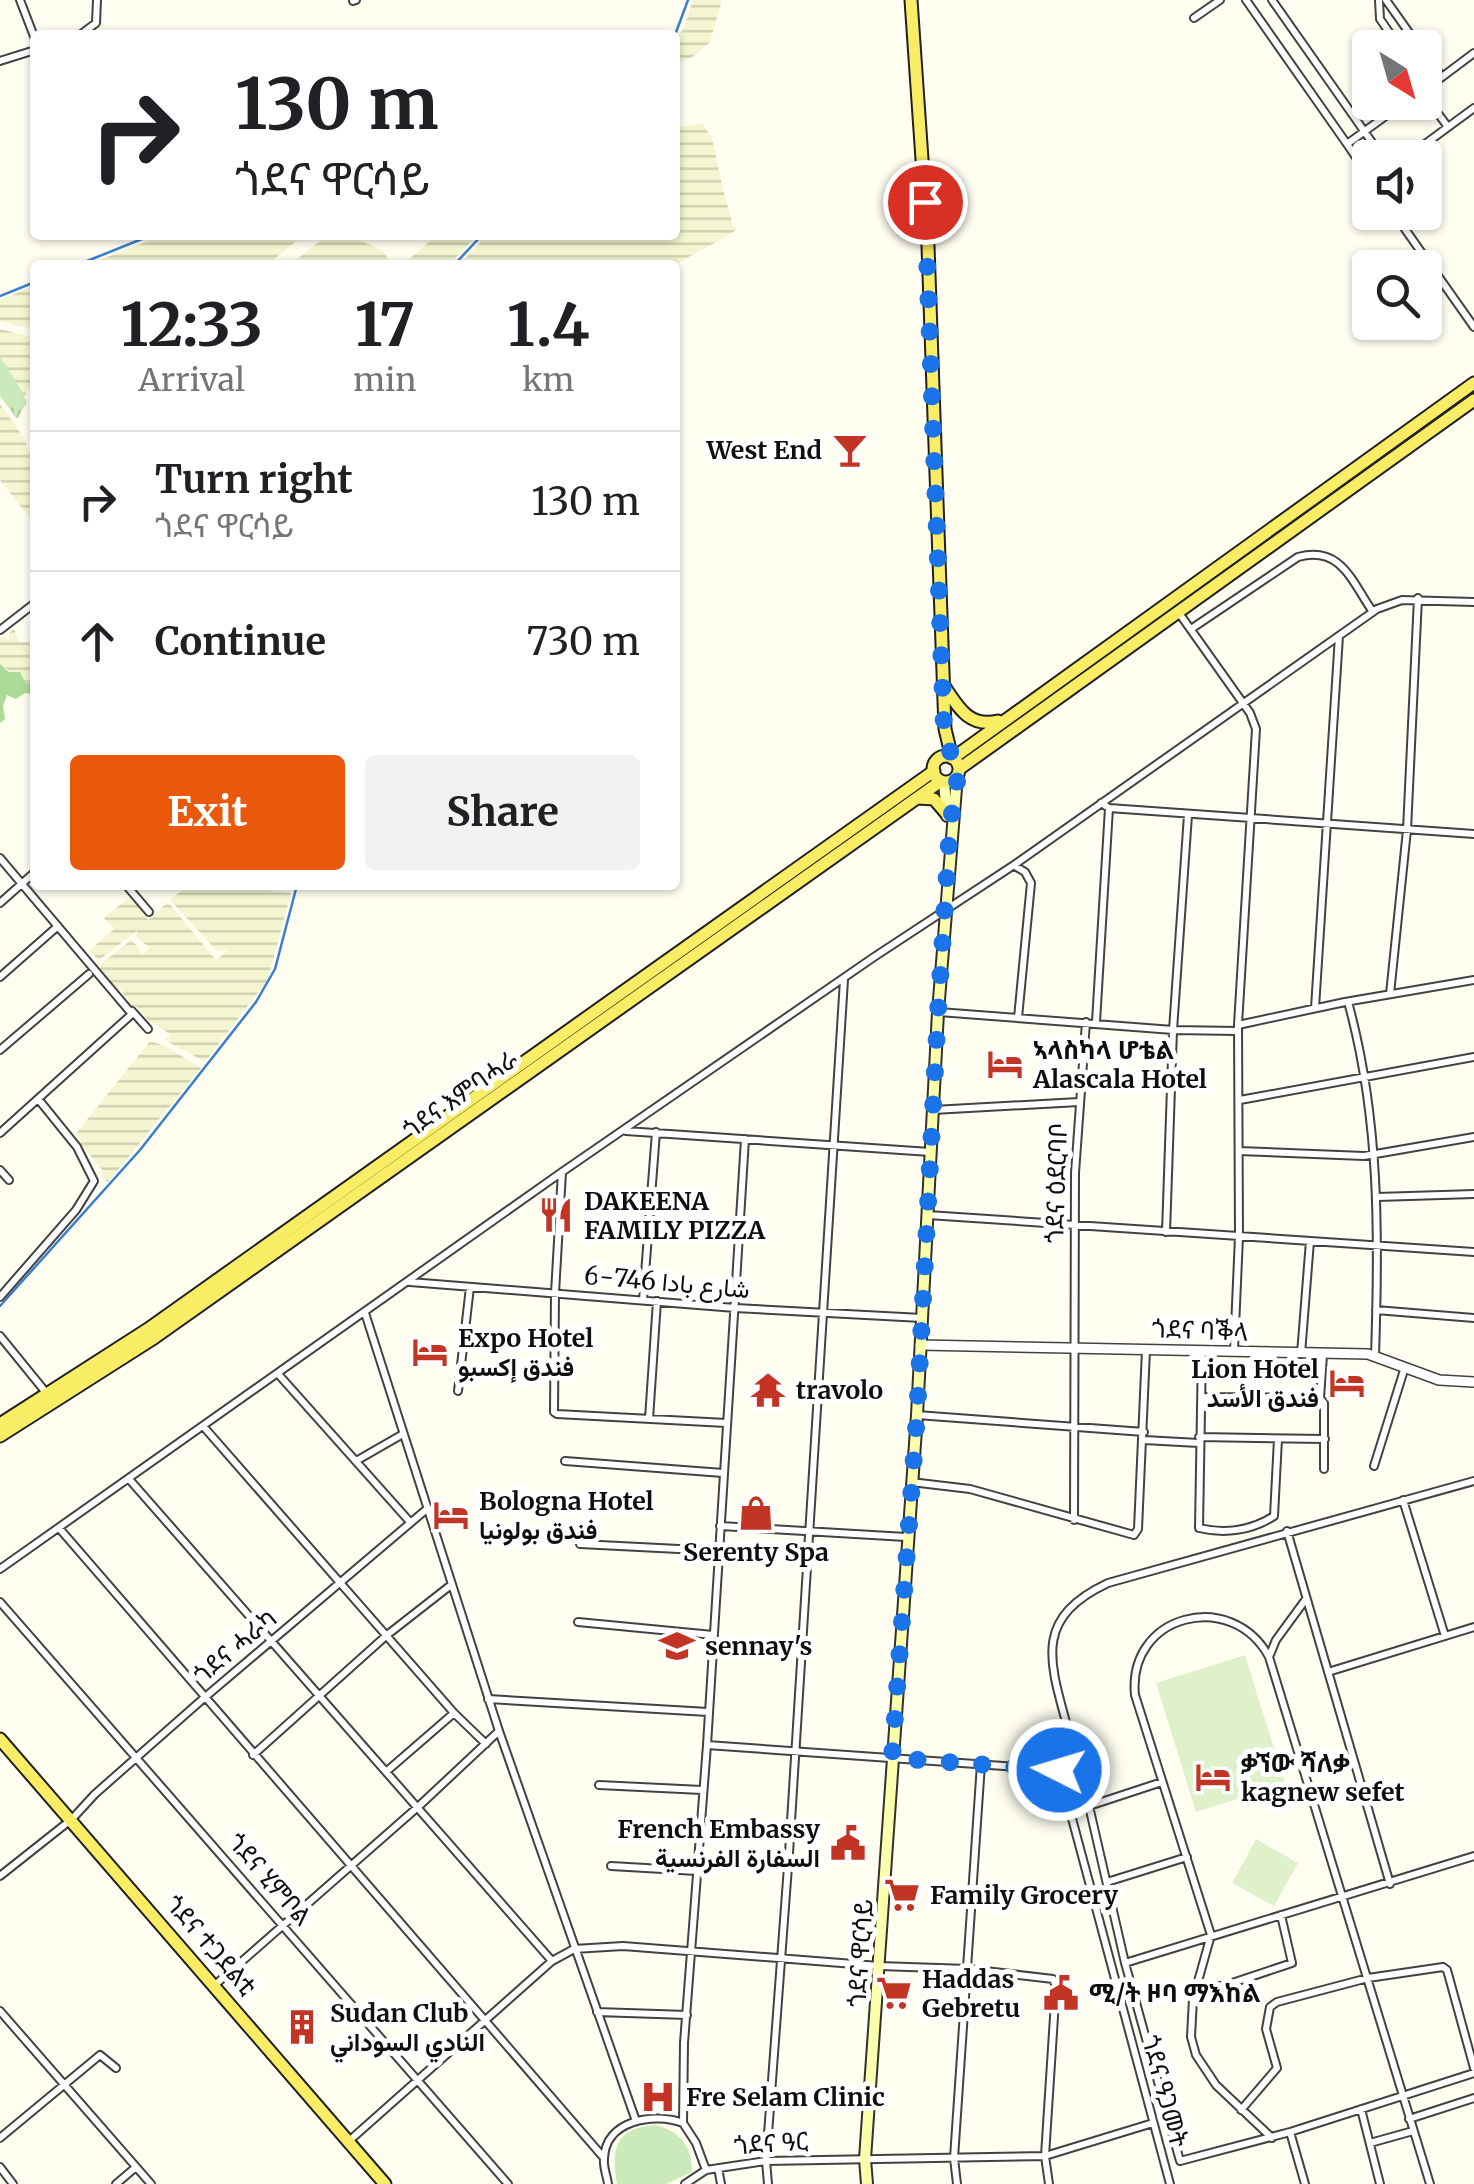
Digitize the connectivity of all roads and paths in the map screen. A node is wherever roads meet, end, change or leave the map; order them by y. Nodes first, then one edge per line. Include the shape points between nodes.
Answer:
1 (20, 0) edge
2 (97, 0) edge
3 (911, 0) edge
4 (1220, 0) edge
5 (1246, 0) edge
6 (1272, 0) edge
7 (1382, 0) edge
8 (1194, 18) dead end
9 (32, 30) edge
10 (87, 30) edge
11 (1388, 30) edge
12 (1406, 30) edge
13 (30, 52) edge
14 (1474, 54) edge
15 (0, 62) edge
16 (1442, 76) edge
17 (1474, 108) edge
18 (1442, 117) edge
19 (1380, 120) edge
20 (1448, 127) junction
21 (1364, 132) junction
22 (1370, 140) edge
23 (1430, 140) edge
24 (1347, 144) junction
25 (1352, 151) edge
26 (1406, 230) edge
27 (1474, 327) edge
28 (1474, 383) edge
29 (1474, 400) edge
30 (1418, 598) junction
31 (1474, 602) edge
32 (30, 606) edge
33 (1179, 612) junction
34 (1373, 612) junction
35 (1191, 628) junction
36 (0, 630) edge
37 (1338, 636) junction
38 (942, 684) junction
39 (1243, 702) junction
40 (1011, 716) junction
41 (947, 769) junction
42 (914, 798) junction
43 (1106, 806) junction
44 (946, 812) junction
45 (1188, 815) junction
46 (1251, 818) junction
47 (1327, 823) junction
48 (950, 826) junction
49 (1407, 830) junction
50 (1474, 834) edge
51 (0, 858) edge
52 (1014, 866) junction
53 (30, 877) edge
54 (22, 884) junction
55 (130, 890) edge
56 (0, 903) edge
57 (946, 909) junction
58 (150, 912) dead end
59 (58, 926) junction
60 (90, 974) dead end
61 (0, 977) edge
62 (844, 979) junction
63 (1474, 980) edge
64 (1390, 994) junction
65 (1348, 1002) junction
66 (1315, 1008) junction
67 (131, 1010) junction
68 (938, 1012) junction
69 (1018, 1018) junction
70 (1086, 1022) junction
71 (1096, 1022) junction
72 (1238, 1028) junction
73 (148, 1029) dead end
74 (1173, 1030) junction
75 (0, 1050) edge
76 (1474, 1057) edge
77 (1362, 1078) junction
78 (39, 1100) junction
79 (1240, 1100) junction
80 (1078, 1102) junction
81 (933, 1110) junction
82 (625, 1132) junction
83 (656, 1132) junction
84 (0, 1134) edge
85 (1474, 1137) edge
86 (745, 1139) junction
87 (835, 1145) junction
88 (1239, 1151) junction
89 (930, 1152) junction
90 (1375, 1154) junction
91 (0, 1170) edge
92 (562, 1172) junction
93 (9, 1180) dead end
94 (1474, 1194) edge
95 (1377, 1197) junction
96 (927, 1215) junction
97 (1074, 1226) junction
98 (1166, 1232) junction
99 (1239, 1237) junction
100 (1310, 1241) junction
101 (1379, 1245) junction
102 (1474, 1252) edge
103 (410, 1282) junction
104 (470, 1287) junction
105 (556, 1293) junction
106 (0, 1296) edge
107 (644, 1300) junction
108 (656, 1301) junction
109 (736, 1308) junction
110 (1376, 1310) junction
111 (365, 1313) junction
112 (824, 1313) junction
113 (922, 1318) junction
114 (1474, 1318) edge
115 (0, 1336) edge
116 (920, 1345) junction
117 (1072, 1346) junction
118 (1146, 1349) junction
119 (1202, 1350) junction
120 (1234, 1350) junction
121 (1301, 1354) junction
122 (1322, 1355) junction
123 (1375, 1356) junction
124 (1406, 1367) junction
125 (279, 1374) junction
126 (1474, 1382) edge
127 (458, 1391) dead end
128 (1202, 1398) junction
129 (1320, 1398) junction
130 (51, 1399) junction
131 (917, 1415) junction
132 (648, 1419) junction
133 (726, 1423) junction
134 (0, 1424) edge
135 (202, 1426) junction
136 (1072, 1427) junction
137 (402, 1434) junction
138 (0, 1436) edge
139 (1144, 1436) junction
140 (1278, 1439) junction
141 (1324, 1439) junction
142 (1199, 1440) junction
143 (565, 1461) dead end
144 (356, 1462) junction
145 (1374, 1466) dead end
146 (1324, 1469) dead end
147 (723, 1473) junction
148 (129, 1479) junction
149 (1474, 1481) edge
150 (911, 1482) junction
151 (1403, 1500) junction
152 (428, 1508) junction
153 (1074, 1520) junction
154 (410, 1522) junction
155 (720, 1526) junction
156 (59, 1528) junction
157 (809, 1530) junction
158 (1287, 1531) junction
159 (906, 1537) junction
160 (580, 1544) dead end
161 (718, 1551) junction
162 (0, 1568) edge
163 (342, 1582) junction
164 (451, 1585) junction
165 (1307, 1598) junction
166 (0, 1602) edge
167 (578, 1622) dead end
168 (1474, 1627) edge
169 (387, 1635) junction
170 (713, 1635) junction
171 (1446, 1636) junction
172 (274, 1641) junction
173 (1269, 1658) junction
174 (1328, 1672) junction
175 (320, 1694) junction
176 (204, 1698) junction
177 (488, 1699) junction
178 (708, 1712) junction
179 (454, 1713) junction
180 (498, 1731) junction
181 (0, 1739) edge
182 (486, 1744) junction
183 (707, 1744) junction
184 (794, 1752) junction
185 (5, 1753) edge
186 (253, 1755) junction
187 (136, 1758) junction
188 (892, 1758) junction
189 (981, 1764) junction
190 (387, 1772) junction
191 (1163, 1781) junction
192 (599, 1785) dead end
193 (702, 1790) junction
194 (419, 1806) junction
195 (1089, 1806) junction
196 (72, 1819) junction
197 (1474, 1856) edge
198 (1187, 1857) junction
199 (352, 1865) junction
200 (611, 1866) dead end
201 (697, 1871) junction
202 (0, 1876) edge
203 (1106, 1882) junction
204 (1390, 1884) junction
205 (1344, 1898) junction
206 (1281, 1915) junction
207 (283, 1924) junction
208 (1212, 1934) junction
209 (574, 1949) junction
210 (690, 1952) junction
211 (782, 1960) junction
212 (552, 1961) junction
213 (1125, 1963) junction
214 (880, 1966) junction
215 (968, 1969) junction
216 (1368, 1978) junction
217 (216, 1984) junction
218 (1195, 1991) junction
219 (0, 2011) edge
220 (597, 2012) junction
221 (687, 2015) junction
222 (487, 2022) junction
223 (116, 2068) dead end
224 (1474, 2071) edge
225 (419, 2082) junction
226 (64, 2086) junction
227 (1402, 2096) junction
228 (1474, 2098) edge
229 (1361, 2109) junction
230 (1241, 2110) junction
231 (1409, 2119) junction
232 (636, 2121) junction
233 (1153, 2123) junction
234 (682, 2124) junction
235 (1413, 2131) junction
236 (1290, 2132) junction
237 (0, 2138) edge
238 (1272, 2138) junction
239 (349, 2142) junction
240 (1370, 2144) junction
241 (1044, 2156) junction
242 (604, 2158) junction
243 (954, 2158) junction
244 (866, 2159) junction
245 (766, 2160) junction
246 (136, 2167) junction
247 (0, 2168) edge
248 (718, 2168) junction
249 (706, 2170) junction
250 (14, 2184) edge
251 (116, 2184) edge
252 (150, 2184) edge
253 (385, 2184) edge
254 (508, 2184) edge
255 (608, 2184) edge
256 (686, 2184) edge
257 (721, 2184) edge
258 (768, 2184) edge
259 (867, 2184) edge
260 (957, 2184) edge
261 (1049, 2184) edge
262 (1170, 2184) edge
263 (1305, 2184) edge
264 (1380, 2184) edge
265 (1430, 2184) edge

1 - 9 street
2 - 10 street via 96,23
3 - 38 main road via 928,246
4 - 8 street
5 - 24 street
6 - 21 street
7 - 11 street via 1380,19
7 - 12 street
13 - 15 street
14 - 16 street
17 - 20 street
18 - 20 street
19 - 21 street
20 - 23 street
21 - 22 street
21 - 24 street
24 - 25 street
26 - 27 street
28 - 40 main road
29 - 33 main road
30 - 31 street
30 - 34 street
30 - 49 street
32 - 36 street
33 - 35 street
33 - 41 main road
34 - 35 street via 1341,565 1311,553
34 - 37 street
35 - 39 street
37 - 39 street
37 - 47 street
38 - 40 main road via 969,718 987,724
38 - 41 main road
39 - 43 street
39 - 46 street via 1256,729
40 - 41 main road
41 - 42 main road, ጎደና እምባሓራ
41 - 44 main road
41 - 48 main road
41 - 130 main road, ጎደና እምባሓራ
42 - 44 main road via 932,798
42 - 130 main road, ጎደና እምባሓራ via 154,1338
43 - 45 street
43 - 52 street
43 - 71 street
44 - 48 main road
45 - 46 street
45 - 74 street
46 - 47 street
46 - 72 street
47 - 49 street
47 - 66 street
48 - 57 main road, ጎደና ዋርሳይ
49 - 50 street
49 - 64 street
51 - 54 street
52 - 57 street
52 - 69 street via 1030,883
53 - 54 street
54 - 56 street
54 - 59 street
55 - 58 street
57 - 62 street
57 - 68 main road, ጎደና ዋርሳይ
59 - 61 street
59 - 67 street
60 - 75 street
62 - 82 street
62 - 87 street
63 - 64 street
64 - 65 street
65 - 66 street
65 - 77 street
66 - 72 street
67 - 73 street
67 - 78 street
68 - 69 street
68 - 81 main road, ጎደና ዋርሳይ
69 - 70 street
70 - 71 street
70 - 80 street, ጎደና ዕደርባቦ
71 - 74 street
72 - 74 street
72 - 79 street
74 - 98 street
76 - 77 street
77 - 79 street
77 - 90 street
78 - 84 street
78 - 106 street via 77,1147 93,1188
79 - 88 street
80 - 81 street
80 - 97 street, ጎደና ዕደርባቦ
81 - 89 main road, ጎደና ዋርሳይ
82 - 83 street
82 - 92 street
83 - 86 street
83 - 107 street
85 - 90 street
86 - 87 street
86 - 109 street
87 - 89 street
87 - 112 street
88 - 90 street
88 - 99 street
89 - 96 main road, ጎደና ዋርሳይ
90 - 95 street
91 - 93 street
92 - 103 street
92 - 105 street
94 - 95 street
95 - 101 street
96 - 97 street
96 - 113 main road, ጎደና ዋርሳይ
97 - 98 street
97 - 117 street, ጎደና ዕደርባቦ
98 - 99 street
99 - 100 street
99 - 120 street
100 - 101 street
100 - 121 street
101 - 102 street
101 - 110 street
103 - 104 street, شارع بادا 746-6
103 - 111 street
104 - 105 street, شارع بادا 746-6
104 - 127 street
105 - 107 street, شارع بادا 746-6
105 - 132 street via 554,1412
107 - 108 street, شارع بادا 746-6
108 - 109 street, شارع بادا 746-6
108 - 132 street
109 - 112 street, شارع بادا 746-6
109 - 133 street
110 - 114 street
110 - 123 street
111 - 125 street
111 - 137 street
112 - 113 street, شارع بادا 746-6
112 - 157 street
113 - 116 main road, ጎደና ዋርሳይ
115 - 130 street
116 - 117 street, ጎደና ባቕላ
116 - 131 main road, ጎደና ዋርሳይ
117 - 118 street, ጎደና ባቕላ
117 - 136 street, ጎደና ዕደርባቦ
118 - 119 street, ጎደና ባቕላ
118 - 139 street
119 - 120 street, ጎደና ባቕላ
119 - 128 street
120 - 121 street, ጎደና ባቕላ
121 - 122 street, ጎደና ባቕላ
122 - 123 street, ጎደና ባቕላ
122 - 129 street
123 - 124 street, ጎደና ባቕላ
124 - 126 street, ጎደና ባቕላ via 1439,1380
124 - 145 street
125 - 135 street
125 - 144 street
128 - 129 street
128 - 142 street
129 - 141 street
130 - 134 main road, ጎደና እምባሓራ
130 - 138 main road, ጎደና እምባሓራ
131 - 136 street
131 - 150 main road, ጎደና ዋርሳይ
132 - 133 street
133 - 147 street
135 - 148 street
135 - 163 street
136 - 139 street
136 - 153 street, ጎደና ዕደርባቦ
137 - 144 street
137 - 152 street
139 - 142 street
139 - 153 street via 1136,1534
140 - 141 street
140 - 142 street
140 - 142 street via 1275,1512 1239,1530 1199,1528
141 - 146 street
143 - 147 street
144 - 154 street
147 - 155 street
148 - 156 street
148 - 172 street
149 - 151 street
150 - 153 street via 970,1489
150 - 159 main road, ጎደና ዋርሳይ
151 - 158 street
151 - 171 street
152 - 154 street, ጎደና ሓራካ
152 - 164 street
154 - 163 street, ጎደና ሓራካ
155 - 157 street
155 - 161 street
156 - 162 street
156 - 176 street
157 - 159 street
157 - 184 street
158 - 165 street
158 - 195 street via 1108,1583 1066,1612 1050,1664
159 - 188 main road, ጎደና ዋርሳይ
160 - 161 street
161 - 170 street
163 - 169 street
163 - 172 street, ጎደና ሓራካ
164 - 169 street
164 - 177 street
165 - 173 street
165 - 174 street
166 - 187 street, ጎደና ሂምቦል
167 - 170 street
168 - 171 street
169 - 175 street
169 - 179 street
170 - 178 street
171 - 174 street
172 - 175 street
172 - 176 street, ጎደና ሓራካ
173 - 191 street via 1258,1639 1220,1619 1188,1618 1153,1638 1134,1683
173 - 205 street
174 - 204 street
175 - 186 street
175 - 190 street
176 - 186 street
176 - 187 street, ጎደና ሓራካ
177 - 178 street
177 - 180 street
178 - 183 street
179 - 182 street
179 - 190 street
180 - 182 street
180 - 209 street
181 - 185 main road, ጎደና ተጋደልቲ
182 - 194 street
183 - 184 street, ጎደና ዓጋመት
183 - 193 street
184 - 188 street, ጎደና ዓጋመት
184 - 211 street
185 - 196 main road, ጎደና ተጋደልቲ
186 - 199 street
187 - 196 street, ጎደና ሓራካ
187 - 207 street, ጎደና ሂምቦል
188 - 189 street, ጎደና ዓጋመት
188 - 214 main road, ጎደና ዋርሳይ
189 - 215 street
189 - 233 street, ጎደና ዓጋመት via 1054,1768 1061,1774
190 - 194 street
191 - 195 street
191 - 198 street
192 - 193 street
193 - 201 street
194 - 199 street
194 - 212 street
195 - 203 street
196 - 202 street, ጎደና ሓራካ
196 - 217 main road, ጎደና ተጋደልቲ
197 - 204 street
198 - 203 street
198 - 208 street
199 - 207 street
199 - 222 street
200 - 201 street
201 - 210 street
203 - 213 street
204 - 205 street
205 - 206 street
205 - 216 street
206 - 208 street
206 - 218 street via 1292,1963
207 - 217 street
207 - 225 street, ጎደና ሂምቦል
208 - 213 street
208 - 218 street
209 - 210 street
209 - 212 street
209 - 220 street
210 - 211 street
210 - 221 street
211 - 214 street
211 - 245 street
212 - 222 street
213 - 238 street via 1177,2157 1185,2162
214 - 215 street
214 - 244 main road, ጎደና ዋርሳይ
215 - 241 street via 1048,1976 1056,1986
215 - 243 street
216 - 224 street via 1447,1970
216 - 227 street
216 - 230 street via 1270,2007 1266,2029 1277,2068
217 - 239 main road, ጎደና ተጋደልቲ
218 - 230 street via 1196,2055
219 - 226 street
220 - 221 street
220 - 232 street
221 - 234 street
222 - 225 street
222 - 242 street
223 - 226 street via 100,2054
224 - 227 street
225 - 239 street
225 - 254 street, ጎደና ሂምቦል
226 - 237 street
226 - 246 street
227 - 229 street
227 - 231 street
228 - 231 street
229 - 236 street
229 - 240 street
230 - 238 street
231 - 235 street
232 - 234 street via 670,2118
232 - 242 street via 614,2136
233 - 241 street, ጎደና ዓር
233 - 262 street, ጎደና ዓጋመት
234 - 249 street
235 - 240 street
235 - 265 street
236 - 238 street
236 - 263 street
239 - 253 main road, ጎደና ተጋደልቲ
240 - 264 street
241 - 243 street, ጎደና ዓር
241 - 261 street
242 - 255 street
243 - 244 street, ጎደና ዓር
243 - 260 street
244 - 245 street, ጎደና ዓር
244 - 259 main road, ጎደና ዋርሳይ
245 - 248 street, ጎደና ዓር
245 - 258 street
246 - 251 street
246 - 252 street
247 - 250 street
248 - 249 street, ጎደና ዓር
248 - 257 street
249 - 256 street, ጎደና ዓር

